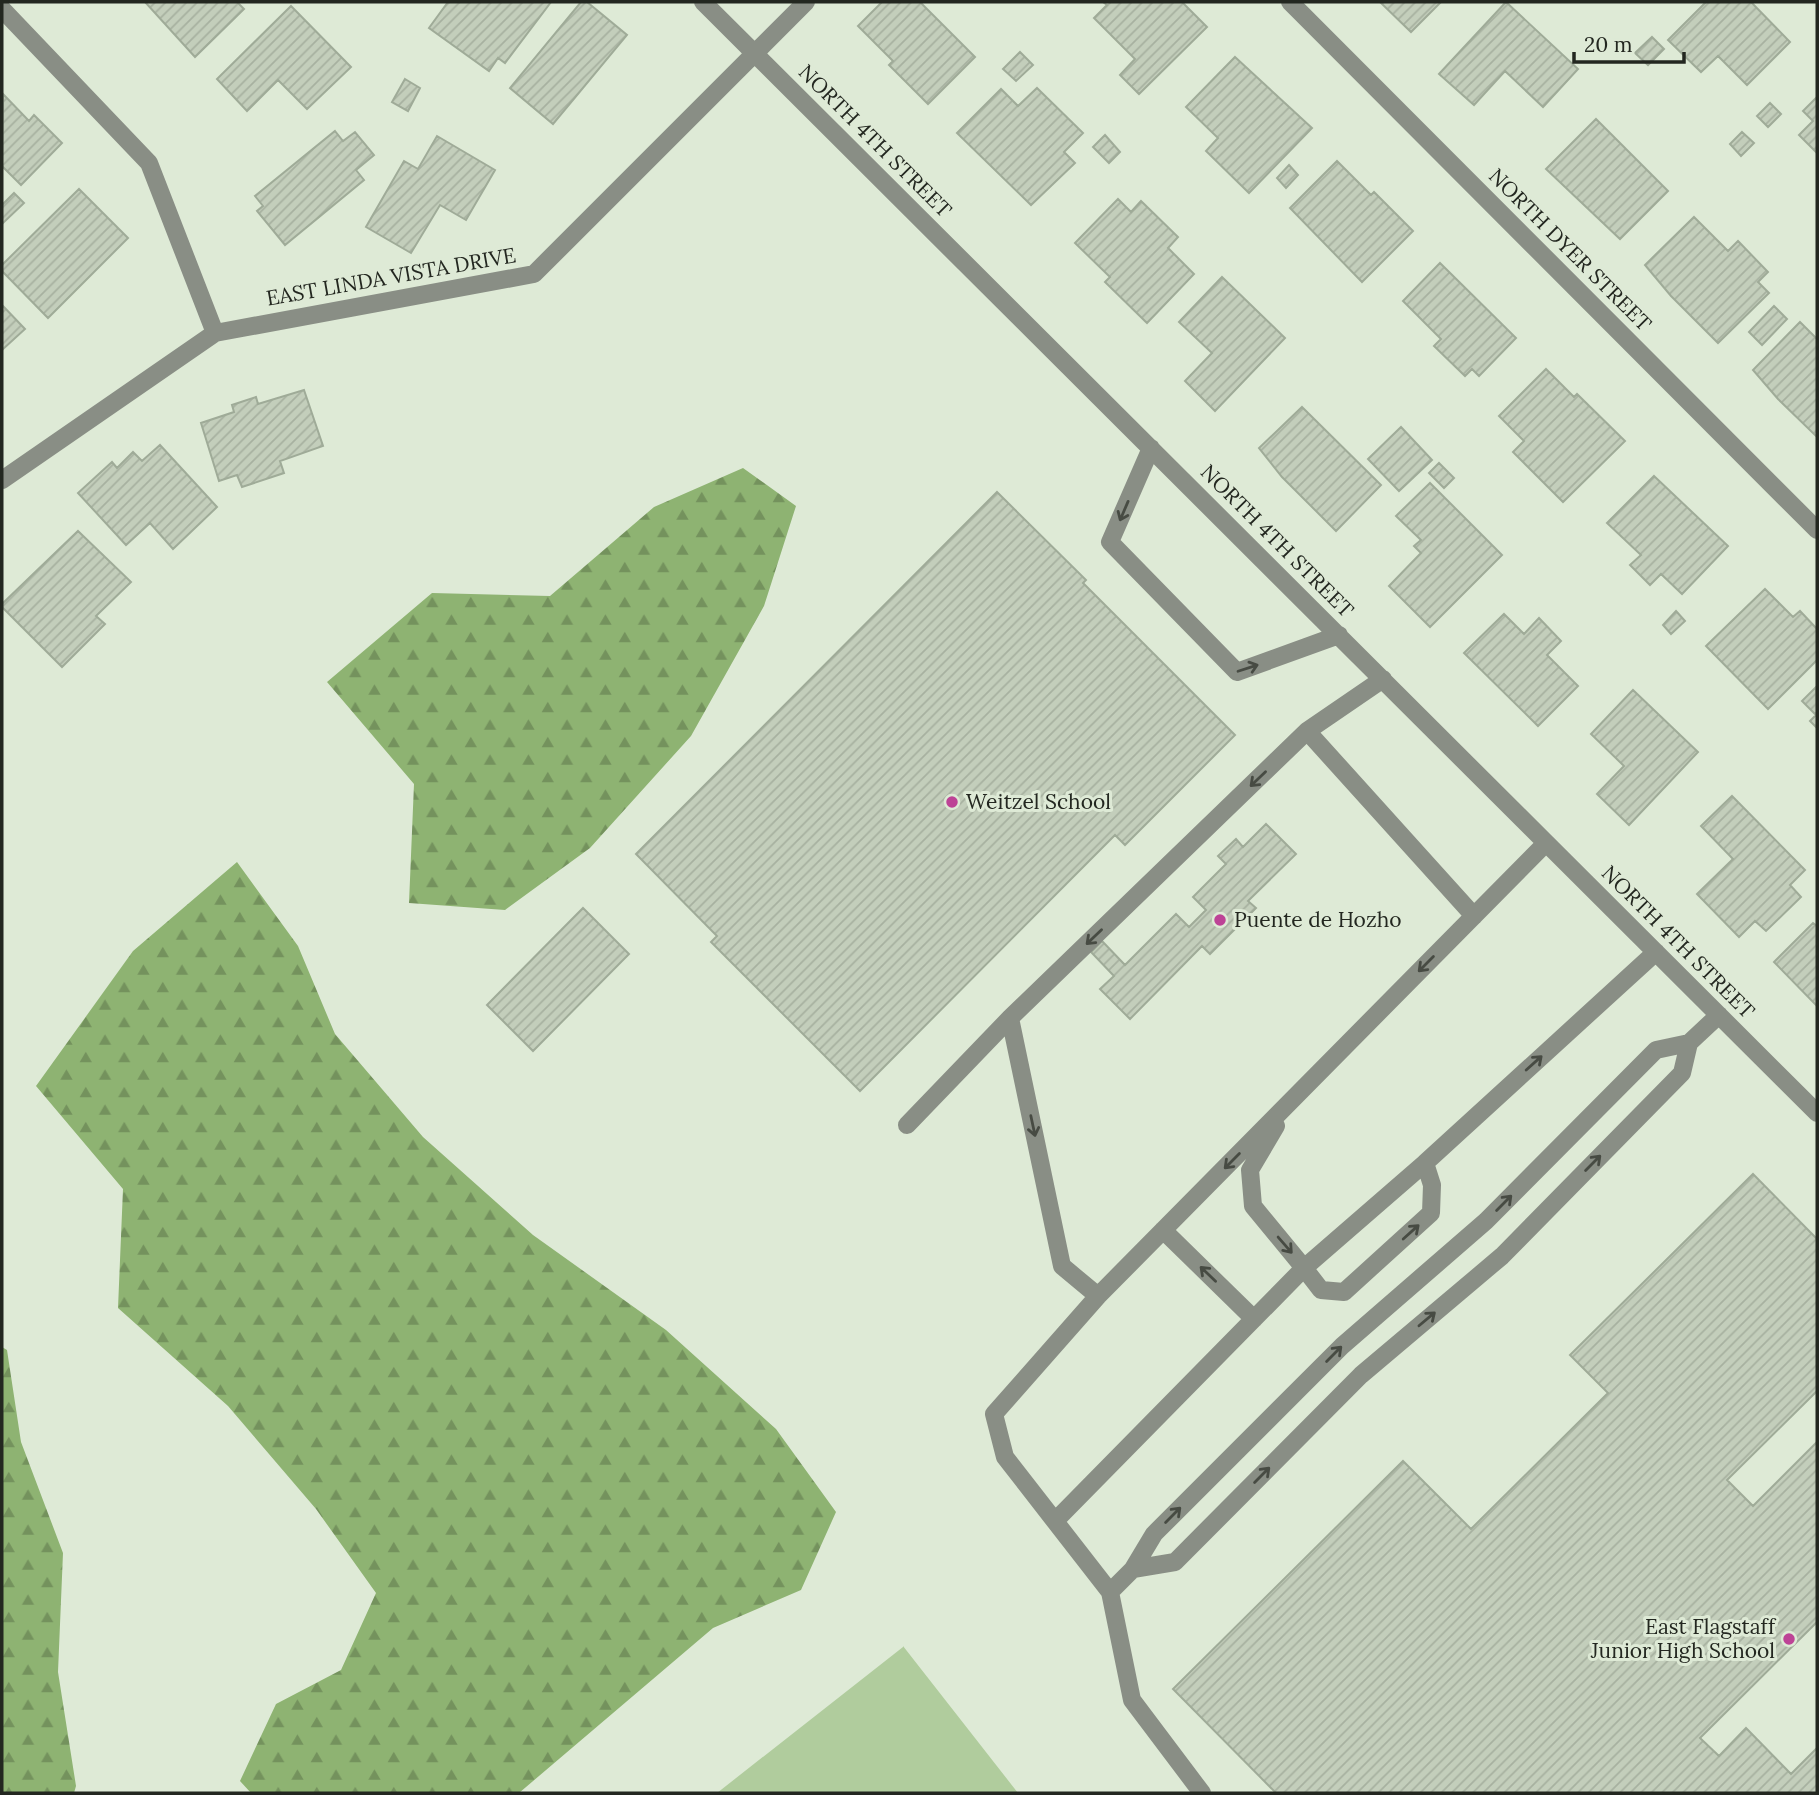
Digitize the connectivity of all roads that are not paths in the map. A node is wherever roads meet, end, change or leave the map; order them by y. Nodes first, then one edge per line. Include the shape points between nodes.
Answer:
1 (703, 2) edge
2 (806, 2) edge
3 (1290, 2) edge
4 (2, 9) edge
5 (755, 53) junction
6 (215, 333) junction
7 (1151, 448) junction
8 (2, 480) edge
9 (1817, 530) edge
10 (1339, 635) junction
11 (1383, 679) junction
12 (1307, 731) junction
13 (1546, 844) junction
14 (1474, 915) junction
15 (1656, 952) junction
16 (1719, 1014) junction
17 (1010, 1018) junction
18 (1689, 1043) junction
19 (1290, 1102) junction
20 (1817, 1114) edge
21 (907, 1125) dead end
22 (1424, 1163) junction
23 (1163, 1230) junction
24 (1304, 1268) junction
25 (1098, 1296) junction
26 (1254, 1318) junction
27 (1056, 1520) junction
28 (1133, 1569) junction
29 (1110, 1592) junction
30 (1202, 1793) edge

1 - 5 street, NORTH 4TH STREET
2 - 5 street, EAST LINDA VISTA DRIVE
3 - 9 street, NORTH DYER STREET
4 - 6 street via 149,163
5 - 6 street, EAST LINDA VISTA DRIVE via 534,274
5 - 7 street, NORTH 4TH STREET
6 - 8 street, EAST LINDA VISTA DRIVE
7 - 10 street, NORTH 4TH STREET
7 -> 10 street via 1110,542 1237,672
10 - 11 street, NORTH 4TH STREET
11 - 12 street
11 - 13 street, NORTH 4TH STREET
12 - 14 street
12 -> 17 street
13 - 14 street
13 - 15 street, NORTH 4TH STREET
14 -> 19 street
15 - 16 street, NORTH 4TH STREET
22 -> 15 street
16 - 18 street
16 - 20 street, NORTH 4TH STREET
17 - 21 street
17 -> 25 street via 1062,1266
28 -> 18 street via 1154,1534 1342,1346 1486,1221 1656,1050
28 -> 18 street via 1175,1562 1361,1375 1502,1256 1682,1073
19 -> 23 street
19 -> 24 street via 1250,1170 1252,1206
22 - 24 street
24 -> 22 street via 1321,1290 1344,1292 1431,1213 1432,1185
23 - 25 street
26 -> 23 street
24 - 26 street
25 - 27 street via 994,1414 1005,1457
26 - 27 street
27 - 29 street
28 - 29 street
29 - 30 street via 1132,1700

